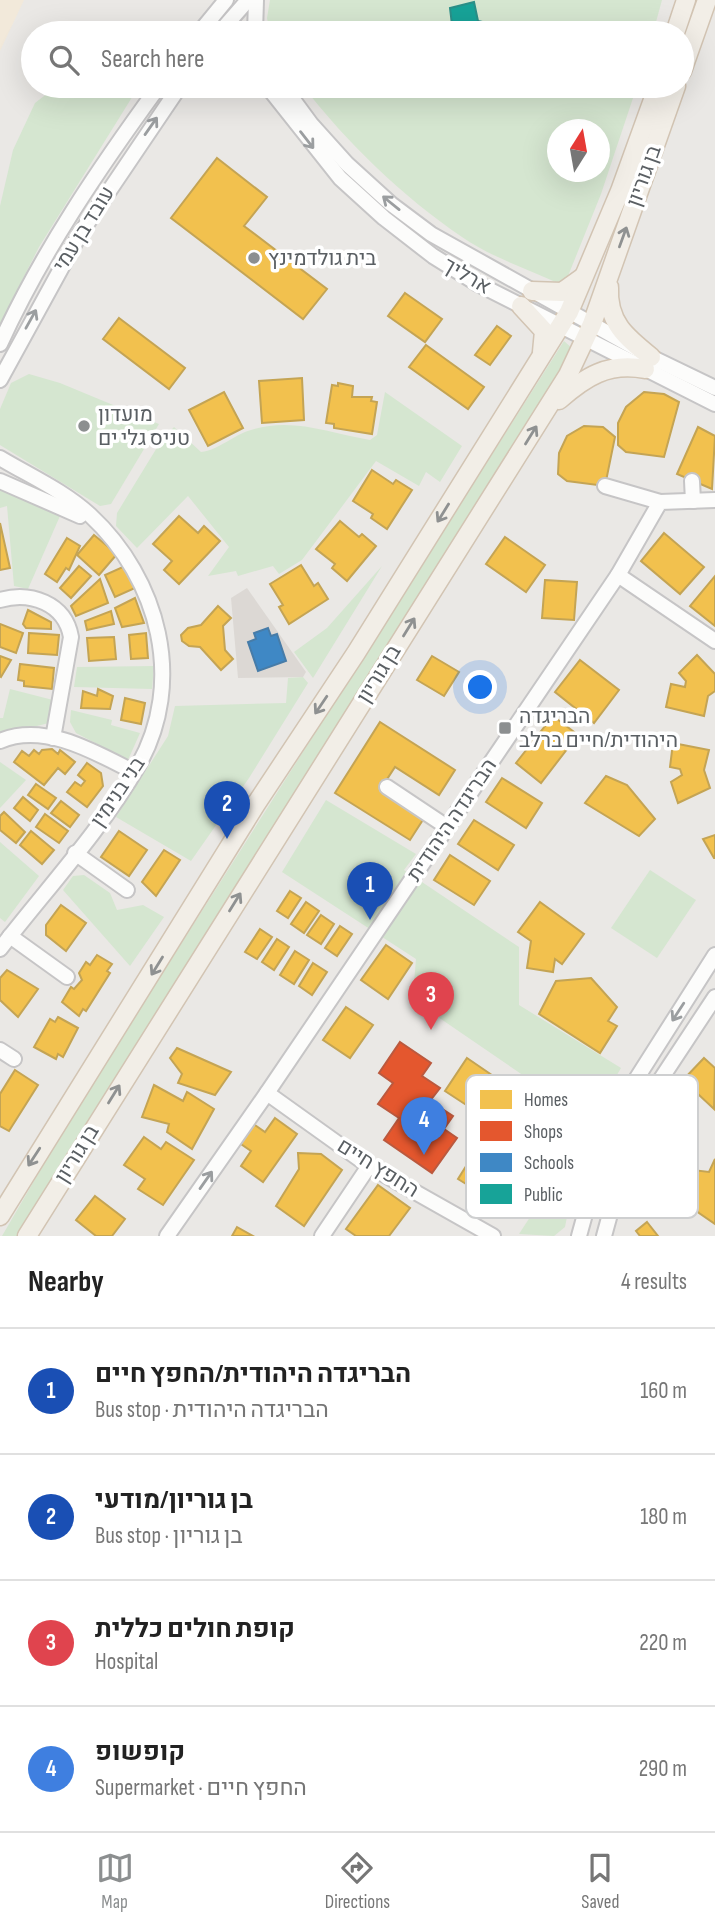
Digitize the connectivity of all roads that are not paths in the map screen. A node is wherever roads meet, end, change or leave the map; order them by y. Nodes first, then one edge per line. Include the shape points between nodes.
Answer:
1 (226, 0) edge
2 (248, 0) edge
3 (256, 0) edge
4 (686, 0) edge
5 (707, 0) edge
6 (212, 18) junction
7 (209, 21) edge
8 (215, 21) edge
9 (232, 21) edge
10 (255, 21) edge
11 (679, 21) edge
12 (694, 37) edge
13 (150, 98) edge
14 (172, 98) edge
15 (276, 98) edge
16 (292, 98) edge
17 (653, 98) edge
18 (673, 98) edge
19 (410, 219) junction
20 (407, 238) junction
21 (589, 268) junction
22 (610, 272) junction
23 (526, 298) junction
24 (565, 319) junction
25 (589, 332) junction
26 (0, 344) edge
27 (541, 358) junction
28 (648, 363) junction
29 (0, 380) edge
30 (715, 388) edge
31 (715, 404) edge
32 (546, 412) junction
33 (0, 458) edge
34 (0, 481) edge
35 (692, 481) dead end
36 (605, 486) dead end
37 (715, 500) edge
38 (693, 501) junction
39 (660, 502) junction
40 (109, 537) junction
41 (618, 575) junction
42 (0, 600) edge
43 (715, 641) edge
44 (53, 738) junction
45 (0, 741) edge
46 (134, 772) junction
47 (387, 787) dead end
48 (447, 827) junction
49 (75, 853) junction
50 (127, 890) dead end
51 (10, 936) junction
52 (0, 949) edge
53 (715, 955) edge
54 (67, 976) dead end
55 (715, 997) edge
56 (0, 1050) edge
57 (14, 1059) dead end
58 (639, 1075) edge
59 (664, 1075) edge
60 (267, 1093) junction
61 (369, 1166) junction
62 (0, 1216) edge
63 (584, 1218) edge
64 (609, 1218) edge
65 (27, 1236) edge
66 (167, 1236) edge
67 (322, 1236) edge
68 (493, 1236) edge
69 (579, 1236) edge
70 (604, 1236) edge

1 - 6 street
2 - 9 street
3 - 10 street
4 - 11 main road
5 - 12 main road
6 - 7 street
6 - 8 street
13 - 26 street, עובד בן עמי via 47,253
29 -> 14 street, עובד בן עמי via 74,245
15 -> 20 street, ארליך via 325,162
19 -> 16 street, ארליך via 330,146
17 - 21 main road, בן גוריון
22 -> 18 main road, בן גוריון
19 - 20 street
19 - 23 street, ארליך
20 - 23 street, ארליך via 452,269
21 - 23 main road via 571,288
21 - 24 main road, בן גוריון
22 - 25 main road, בן גוריון
22 - 28 main road via 613,320
23 - 24 street, ארליך
23 - 27 main road via 544,331
24 - 25 street, ארליך
24 - 27 main road, בן גוריון
25 - 28 street, ארליך
25 - 32 main road, בן גוריון
27 -> 62 main road, בן גוריון
28 - 30 street, ארליך
28 - 31 street, ארליך
28 - 32 main road via 591,374
65 -> 32 main road, בן גוריון
33 - 40 street, בני בנימין via 79,506
34 - 40 street, בני בנימין via 76,514
35 - 38 street
36 - 39 street
37 - 38 street
38 - 39 street
39 - 41 street, הבריגדה היהודית
40 - 46 street, בני בנימין via 142,585 162,644 159,708 149,745
41 - 43 street
41 - 48 street, הבריגדה היהודית
42 - 44 street via 15,596 42,601 63,616 69,627
44 - 45 street via 34,734
44 - 46 street
46 - 49 street, בני בנימין
47 - 48 street
48 - 60 street, הבריגדה היהודית
49 - 50 street
49 - 51 street, בני בנימין
51 - 52 street, בני בנימין
51 - 54 street
53 -> 58 street
55 - 59 street
56 - 57 street
60 - 61 street, החפץ חיים
66 -> 60 street, הבריגדה היהודית
61 - 67 street
61 - 68 street, החפץ חיים
63 -> 69 street
64 - 70 street

